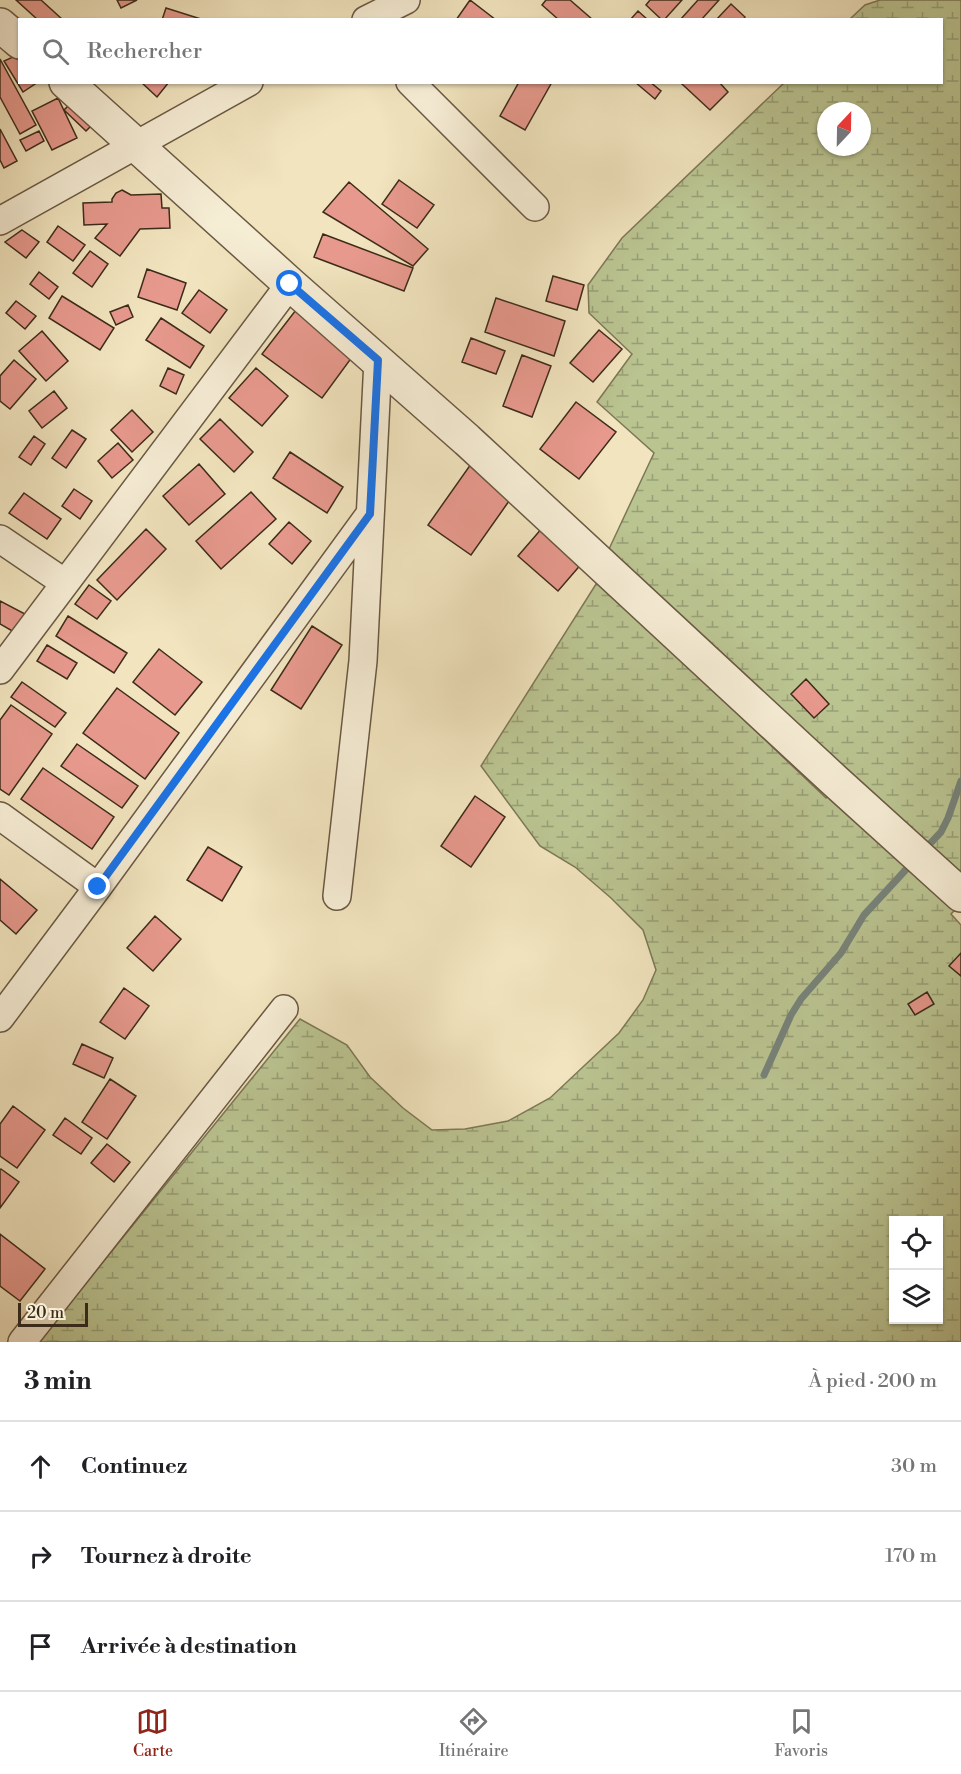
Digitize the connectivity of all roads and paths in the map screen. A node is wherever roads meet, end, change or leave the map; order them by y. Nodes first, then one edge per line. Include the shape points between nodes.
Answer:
1 (406, 0) edge
2 (370, 18) edge
3 (0, 24) edge
4 (18, 40) edge
5 (68, 84) edge
6 (245, 84) edge
7 (412, 84) edge
8 (136, 144) junction
9 (535, 207) dead end
10 (0, 220) edge
11 (290, 284) junction
12 (378, 360) junction
13 (370, 514) junction
14 (0, 539) edge
15 (65, 583) junction
16 (0, 670) edge
17 (0, 816) edge
18 (98, 887) junction
19 (961, 895) edge
20 (337, 896) dead end
21 (284, 1009) dead end
22 (0, 1018) edge
23 (22, 1342) edge

1 - 2 street
3 - 4 street
5 - 8 street
6 - 8 street
7 - 9 street
8 - 10 street
8 - 11 street
11 - 12 street
11 - 15 street
12 - 13 street
12 - 19 street
13 - 18 street
13 - 20 street via 363,661
14 - 15 street
15 - 16 street
17 - 18 street
18 - 22 street
21 - 23 street

